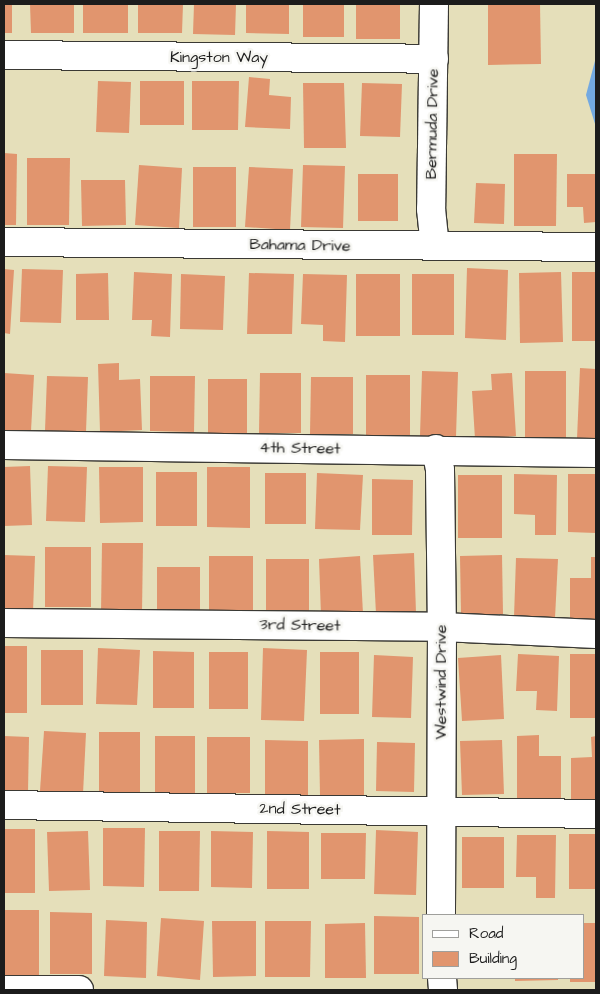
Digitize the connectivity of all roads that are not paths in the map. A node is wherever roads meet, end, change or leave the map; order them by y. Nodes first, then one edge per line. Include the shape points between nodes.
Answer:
1 (434, 4) edge
2 (4, 55) edge
3 (434, 59) junction
4 (4, 242) edge
5 (435, 244) junction
6 (596, 247) edge
7 (4, 445) edge
8 (436, 449) junction
9 (596, 453) edge
10 (4, 622) edge
11 (442, 627) junction
12 (596, 634) edge
13 (4, 805) edge
14 (440, 810) junction
15 (596, 814) edge
16 (441, 914) edge
17 (4, 990) edge
18 (79, 990) edge

1 - 3 street, Bermuda Drive
2 - 3 street, Kingston Way
3 - 5 street, Bermuda Drive via 431,209
4 - 5 street, Bahama Drive
5 - 6 street, Bahama Drive
7 - 8 street, 4th Street
8 - 9 street, 4th Street
8 - 11 street, Westwind Drive
10 - 11 street, 3rd Street
11 - 12 street, 3rd Street
11 - 14 street, Westwind Drive
13 - 14 street, 2nd Street
14 - 15 street, 2nd Street
14 - 16 street, Westwind Drive
17 - 18 street

